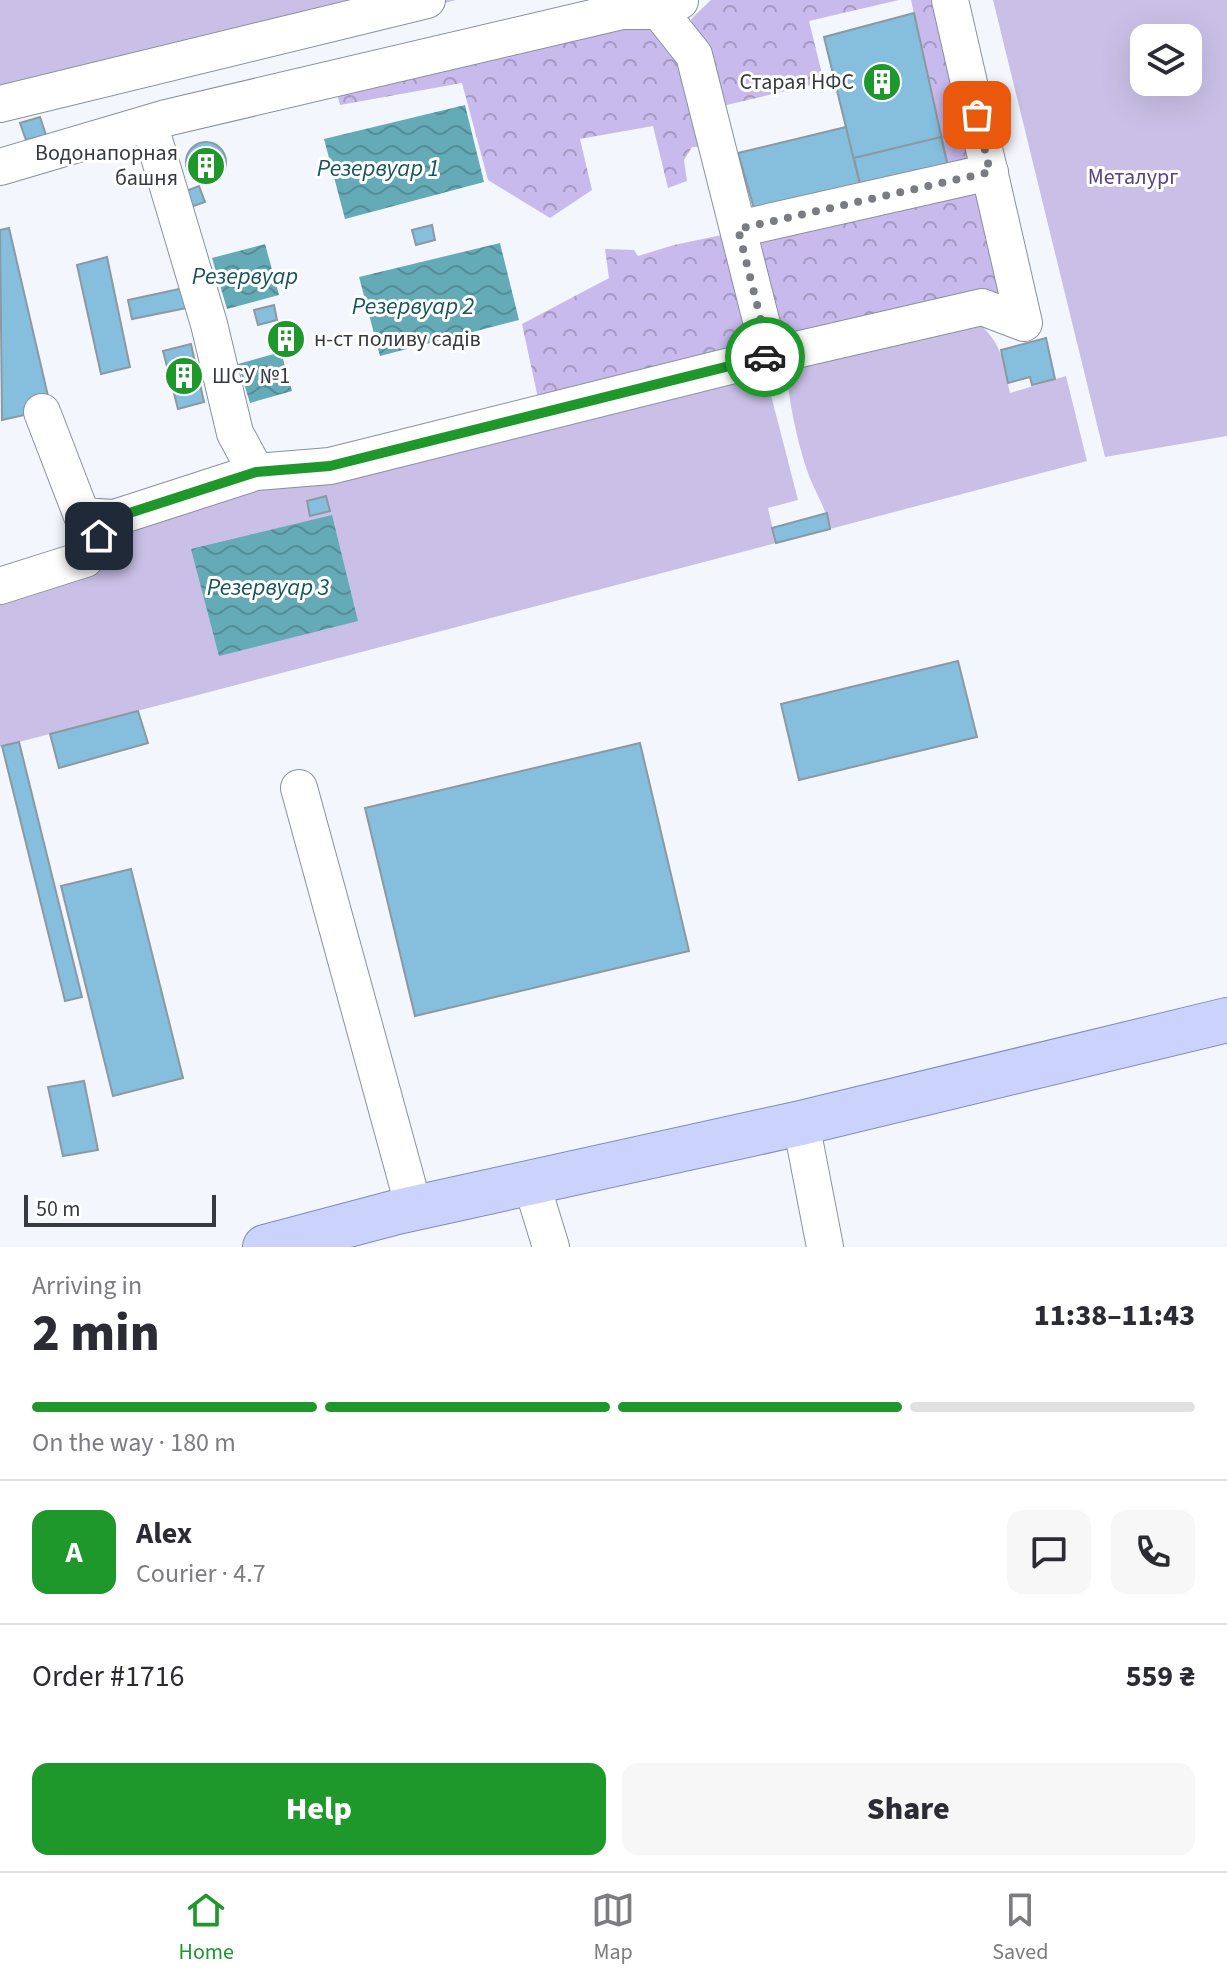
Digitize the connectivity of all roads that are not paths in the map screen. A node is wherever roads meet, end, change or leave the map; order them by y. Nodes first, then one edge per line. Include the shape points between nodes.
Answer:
1 (427, 0) edge
2 (950, 0) edge
3 (670, 5) edge
4 (0, 104) edge
5 (149, 123) junction
6 (0, 167) edge
7 (990, 172) junction
8 (738, 229) junction
9 (770, 356) junction
10 (42, 412) dead end
11 (256, 472) junction
12 (114, 518) junction
13 (0, 586) edge
14 (299, 788) dead end
15 (1227, 1020) edge
16 (801, 1123) junction
17 (531, 1182) junction
18 (414, 1208) junction
19 (265, 1247) edge
20 (551, 1247) edge
21 (825, 1247) edge

1 - 4 lane
2 - 7 lane
3 - 5 lane via 622,11
3 - 8 lane via 694,55
5 - 6 lane
5 - 11 lane via 209,324 235,433
7 - 8 lane
7 - 9 lane via 1024,323 982,307
8 - 9 lane
9 - 11 lane via 330,466
10 - 12 lane via 82,516
11 - 12 lane
12 - 13 lane via 85,559
14 - 18 lane
15 - 16 main road
16 - 17 main road
16 - 21 lane
17 - 18 main road
17 - 20 lane
18 - 19 main road

